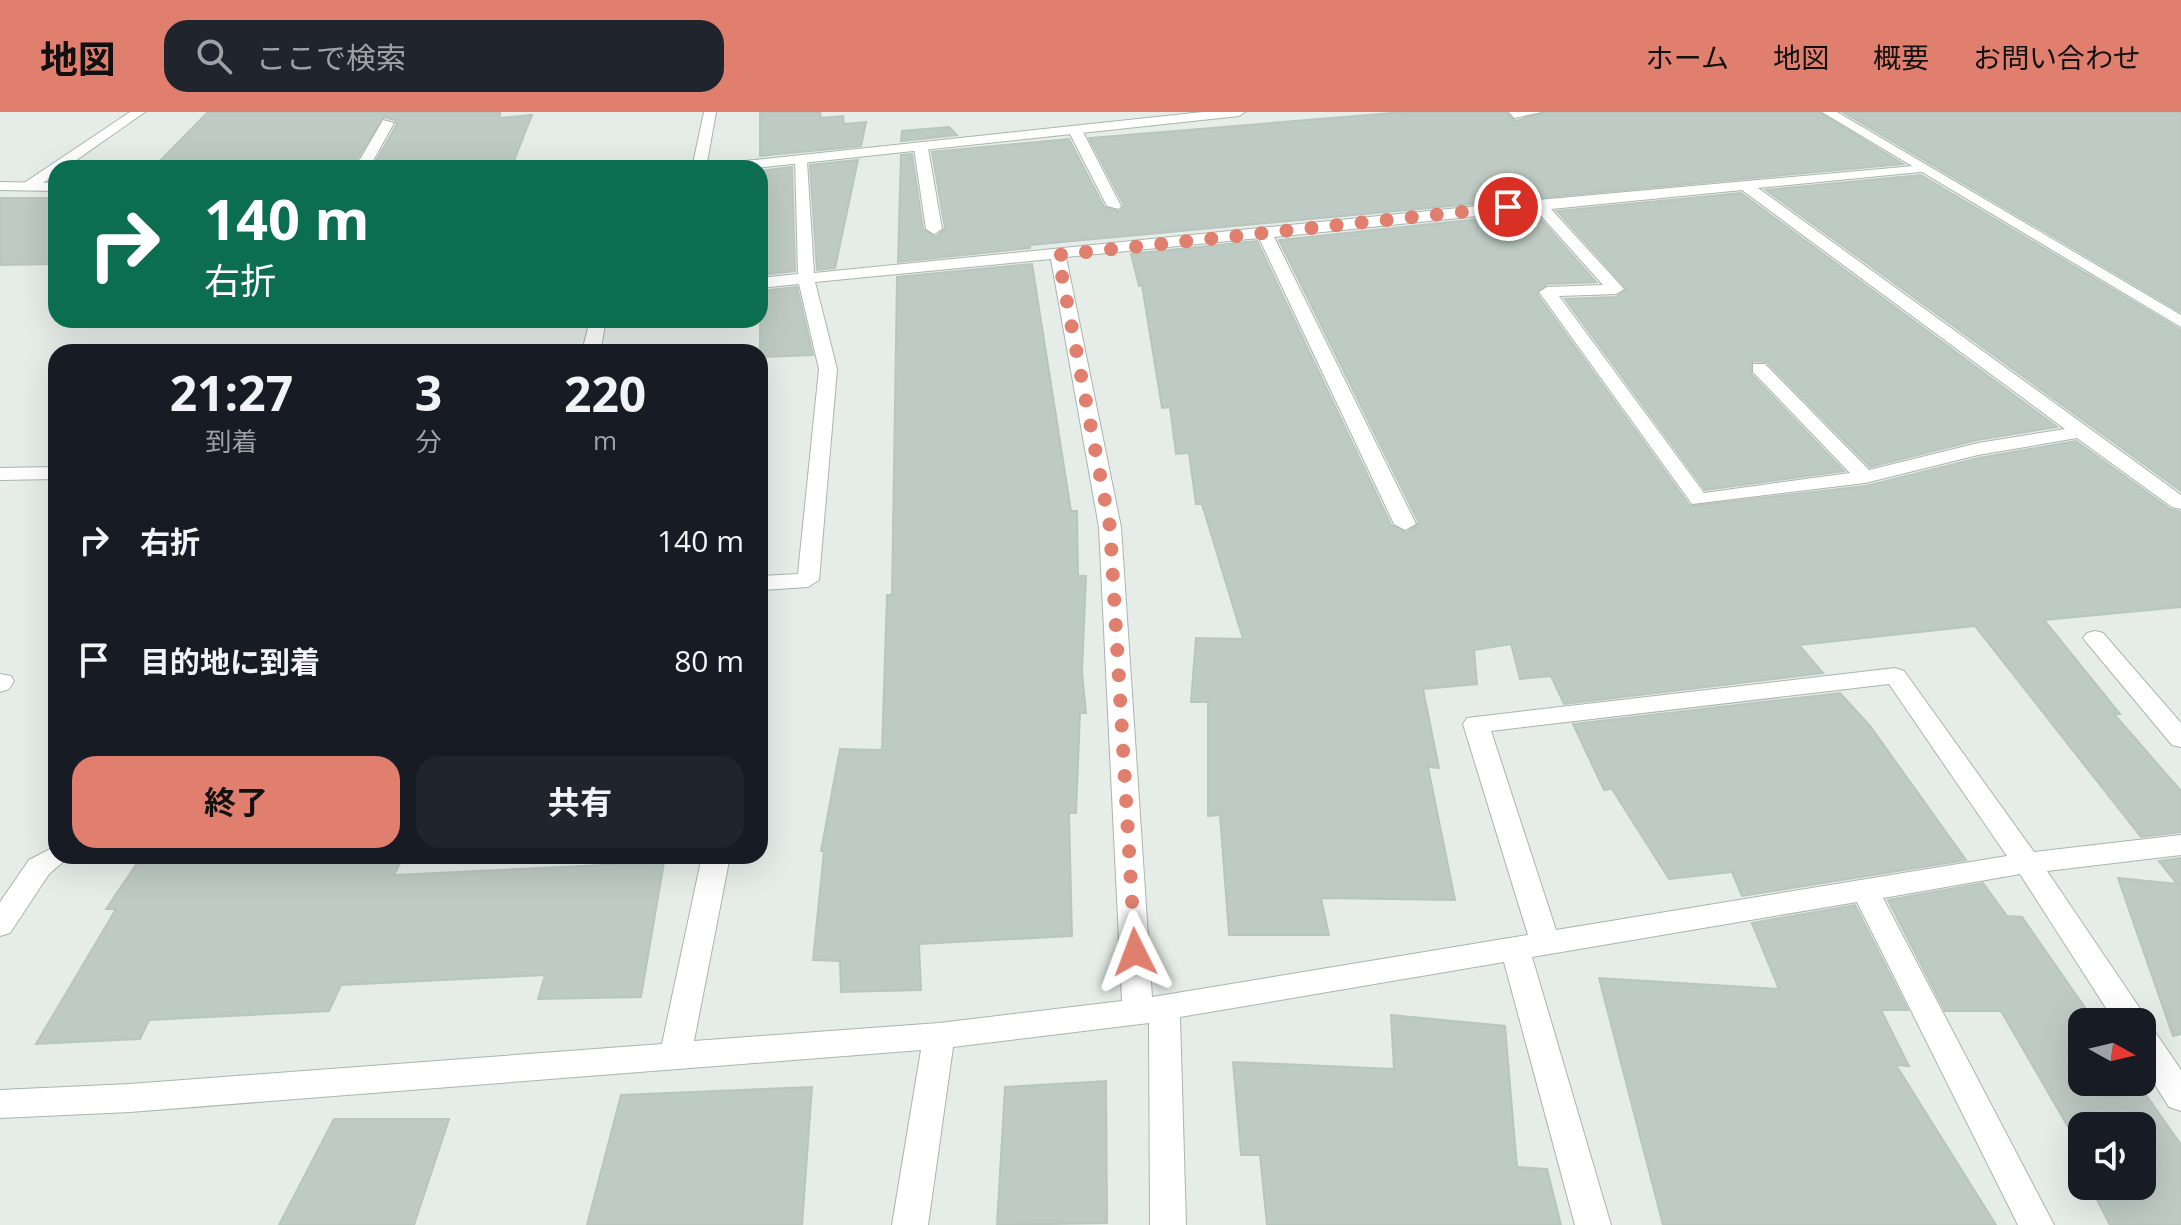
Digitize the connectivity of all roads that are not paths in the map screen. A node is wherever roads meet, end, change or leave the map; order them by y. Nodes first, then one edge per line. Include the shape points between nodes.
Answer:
1 (139, 112) edge
2 (710, 112) edge
3 (1239, 112) edge
4 (1536, 112) edge
5 (1828, 112) edge
6 (1514, 114) edge
7 (388, 123) dead end
8 (1076, 132) junction
9 (921, 148) junction
10 (68, 160) edge
11 (367, 160) edge
12 (701, 160) edge
13 (800, 161) junction
14 (768, 164) edge
15 (1920, 168) junction
16 (48, 173) edge
17 (1743, 184) junction
18 (0, 186) edge
19 (29, 186) junction
20 (48, 187) edge
21 (1538, 204) junction
22 (1114, 206) dead end
23 (934, 229) dead end
24 (1265, 234) junction
25 (1058, 255) junction
26 (806, 280) junction
27 (768, 282) edge
28 (2181, 322) edge
29 (1759, 368) dead end
30 (2081, 432) junction
31 (48, 473) edge
32 (0, 474) edge
33 (1865, 477) junction
34 (2179, 503) dead end
35 (1405, 524) dead end
36 (768, 582) edge
37 (2095, 638) dead end
38 (2181, 739) edge
39 (2181, 845) edge
40 (48, 861) edge
41 (2027, 863) junction
42 (714, 864) edge
43 (1865, 890) junction
44 (0, 925) edge
45 (1530, 948) junction
46 (2123, 1008) edge
47 (1151, 1010) junction
48 (939, 1036) junction
49 (676, 1054) junction
50 (2156, 1059) edge
51 (2181, 1097) edge
52 (0, 1104) edge
53 (910, 1225) edge
54 (1168, 1225) edge
55 (1593, 1225) edge
56 (2036, 1225) edge

1 - 10 street
2 - 12 street
3 - 8 street
4 - 6 street
5 - 15 street
7 - 11 street
8 - 9 street
8 - 22 street
9 - 13 street
9 - 23 street
13 - 14 street
13 - 26 street
15 - 17 street
15 - 28 street
16 - 19 street
17 - 21 street
17 - 30 street
18 - 19 street
19 - 20 street
21 - 24 street
21 - 33 street via 1616,289 1547,292 1699,500
24 - 25 street
24 - 35 street
25 - 26 street
25 - 47 street via 1110,527
26 - 27 street
26 - 36 street via 828,369 808,580
29 - 33 street
30 - 33 street via 1978,449
30 - 34 street
31 - 32 street
37 - 38 street
39 - 41 street
40 - 44 street
41 - 43 street
41 - 45 street via 1895,676 1476,724
41 - 46 street
42 - 49 street
43 - 45 street
43 - 56 street
45 - 47 street
45 - 55 street
47 - 48 street
47 - 54 street
48 - 49 street
48 - 53 street
49 - 52 street
50 - 51 street

